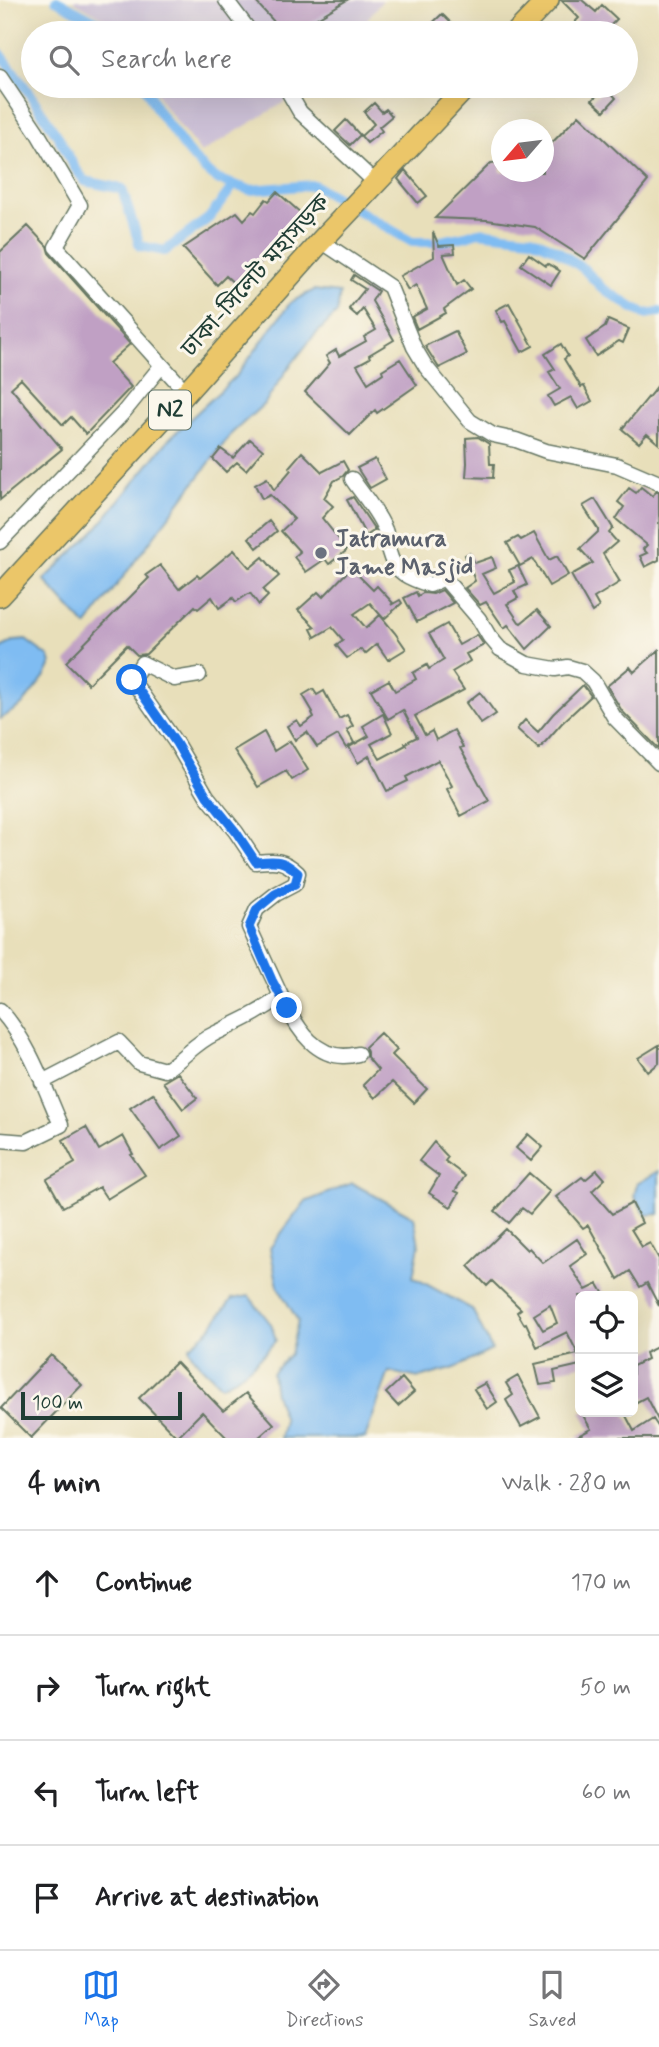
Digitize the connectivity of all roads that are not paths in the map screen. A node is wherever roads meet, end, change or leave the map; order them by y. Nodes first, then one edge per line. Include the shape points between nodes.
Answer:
1 (226, 0) edge
2 (548, 0) edge
3 (242, 21) edge
4 (528, 21) edge
5 (0, 77) edge
6 (292, 98) edge
7 (456, 98) edge
8 (373, 186) junction
9 (321, 241) junction
10 (162, 365) junction
11 (186, 392) junction
12 (352, 479) dead end
13 (659, 483) edge
14 (0, 542) edge
15 (0, 596) edge
16 (199, 675) dead end
17 (659, 763) edge
18 (281, 996) junction
19 (0, 1010) edge
20 (358, 1054) dead end
21 (42, 1082) junction
22 (0, 1140) edge

1 - 3 street
2 - 4 highway
5 - 10 street via 80,205 56,247
6 - 8 street via 300,113
7 - 8 highway, ঢাকা-সিলেট মহাসড়ক / N2
8 - 9 highway, ঢাকা-সিলেট মহাসড়ক / N2
9 - 11 highway, ঢাকা-সিলেট মহাসড়ক / N2
9 - 13 street via 390,287 414,347 470,421 493,435 617,465
10 - 11 street
10 - 14 street via 123,413
11 - 15 highway, ঢাকা-সিলেট মহাসড়ক / N2
12 - 17 street via 378,516 392,563 404,575 430,585 444,578 500,649 527,664 582,671 614,717
16 - 18 street via 174,679 142,663 132,680 256,862 287,863 298,873 295,884 257,909 249,927
18 - 20 street via 317,1049 344,1058
18 - 21 street via 267,1008 212,1035 166,1070 139,1063 119,1042
19 - 21 street via 12,1023
21 - 22 street via 61,1125 26,1142

